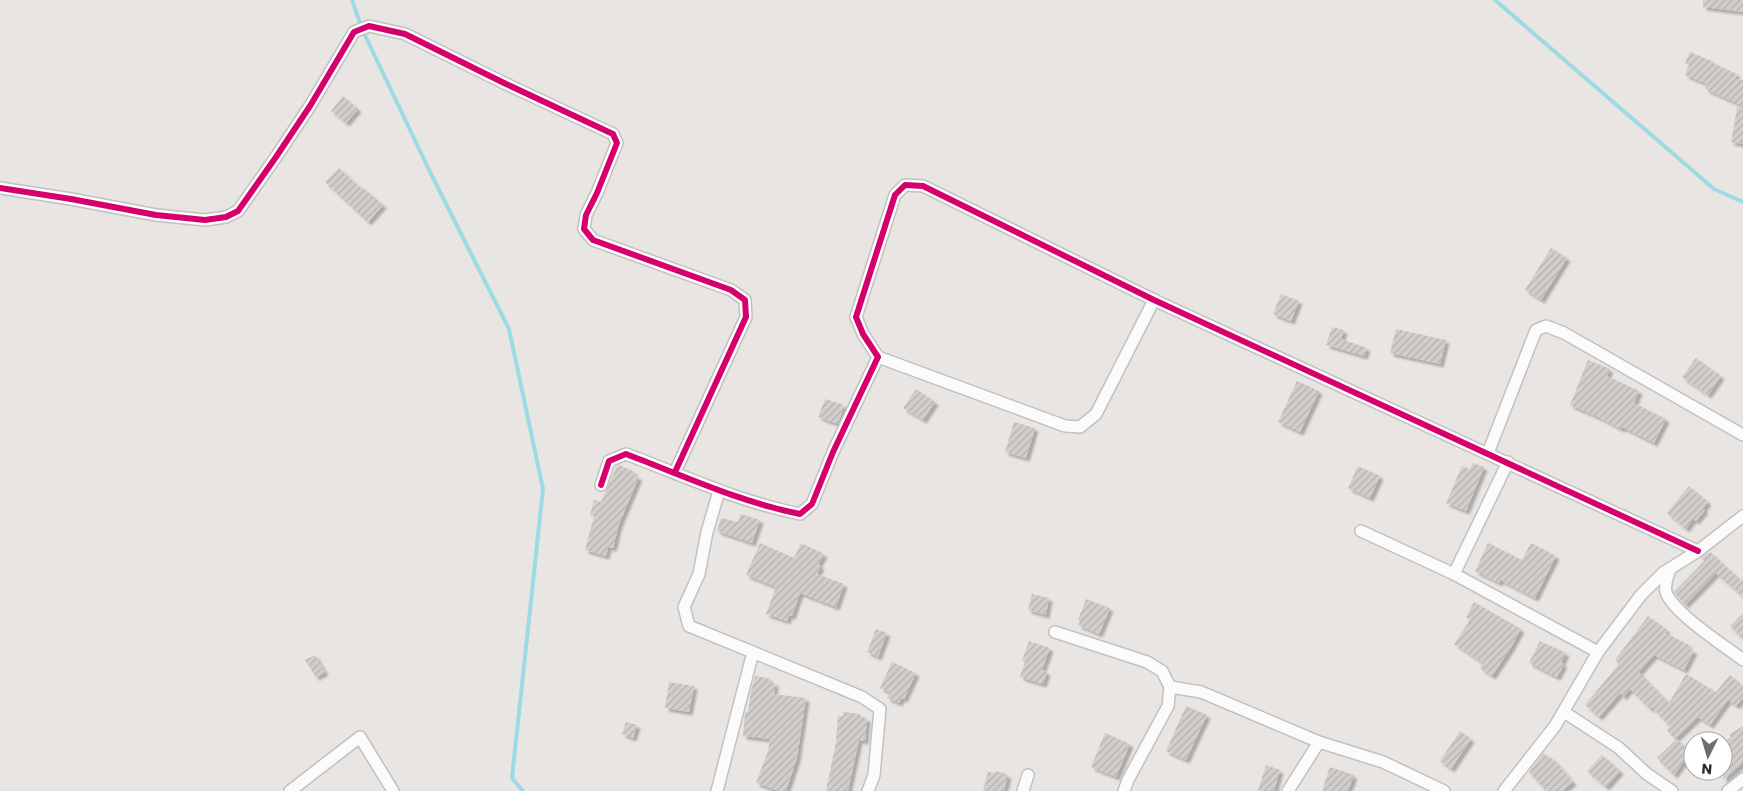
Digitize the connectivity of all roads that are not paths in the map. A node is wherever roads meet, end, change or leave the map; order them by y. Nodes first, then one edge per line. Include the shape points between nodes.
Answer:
1 (0, 188) edge
2 (1154, 300) junction
3 (878, 358) junction
4 (1743, 435) edge
5 (1488, 453) junction
6 (1508, 462) junction
7 (675, 472) junction
8 (601, 485) dead end
9 (719, 491) junction
10 (1743, 516) edge
11 (1361, 531) dead end
12 (1698, 551) junction
13 (1670, 569) junction
14 (1454, 574) junction
15 (1055, 632) dead end
16 (753, 652) junction
17 (1598, 652) junction
18 (1743, 660) edge
19 (1170, 687) junction
20 (1564, 712) junction
21 (1319, 742) junction
22 (1028, 775) dead end
23 (1743, 779) edge
24 (290, 791) edge
25 (393, 791) edge
26 (717, 791) edge
27 (868, 791) edge
28 (1023, 791) edge
29 (1124, 791) edge
30 (1288, 791) edge
31 (1444, 791) edge
32 (1504, 791) edge
33 (1672, 791) edge
34 (1728, 791) edge

1 - 7 street via 156,215 205,220 226,217 238,211 271,164 354,32 369,26 404,34 613,134 617,143 586,215 584,229 593,240 731,290 745,300 746,317
2 - 3 street via 1096,414 1080,427 1065,426
2 - 3 street via 923,186 905,185 895,195 856,317
2 - 5 street
3 - 9 street via 812,504 800,514
4 - 5 street via 1564,333 1546,326 1536,330
5 - 6 street
6 - 12 street
6 - 14 street
7 - 8 street via 626,454 609,461
7 - 9 street
9 - 16 street via 699,574 684,607 689,626
10 - 12 street
11 - 14 street
12 - 13 street
13 - 17 street via 1641,595
13 - 18 street via 1665,590 1669,599 1687,618
14 - 17 street
15 - 19 street via 1147,662 1162,671
16 - 26 street
16 - 27 street via 862,697 880,709 874,775
17 - 20 street
19 - 21 street via 1201,692
19 - 29 street via 1168,706
20 - 32 street
20 - 33 street via 1619,748
21 - 30 street
21 - 31 street via 1383,762
22 - 28 street
23 - 34 street
24 - 25 street via 360,736

